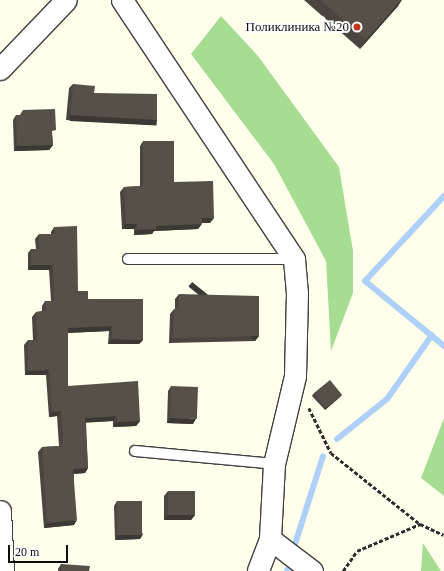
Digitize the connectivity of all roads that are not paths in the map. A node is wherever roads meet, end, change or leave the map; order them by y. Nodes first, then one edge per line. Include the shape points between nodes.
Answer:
1 (66, 0) edge
2 (122, 0) edge
3 (0, 69) edge
4 (128, 259) dead end
5 (294, 259) junction
6 (135, 451) dead end
7 (274, 464) junction
8 (0, 511) edge
9 (270, 539) junction
10 (3, 571) edge
11 (258, 571) edge
12 (312, 571) edge

1 - 3 street
2 - 5 street
4 - 5 lane
5 - 7 street via 297,293 294,376
6 - 7 lane
7 - 9 street
8 - 10 street
9 - 11 street
9 - 12 street

